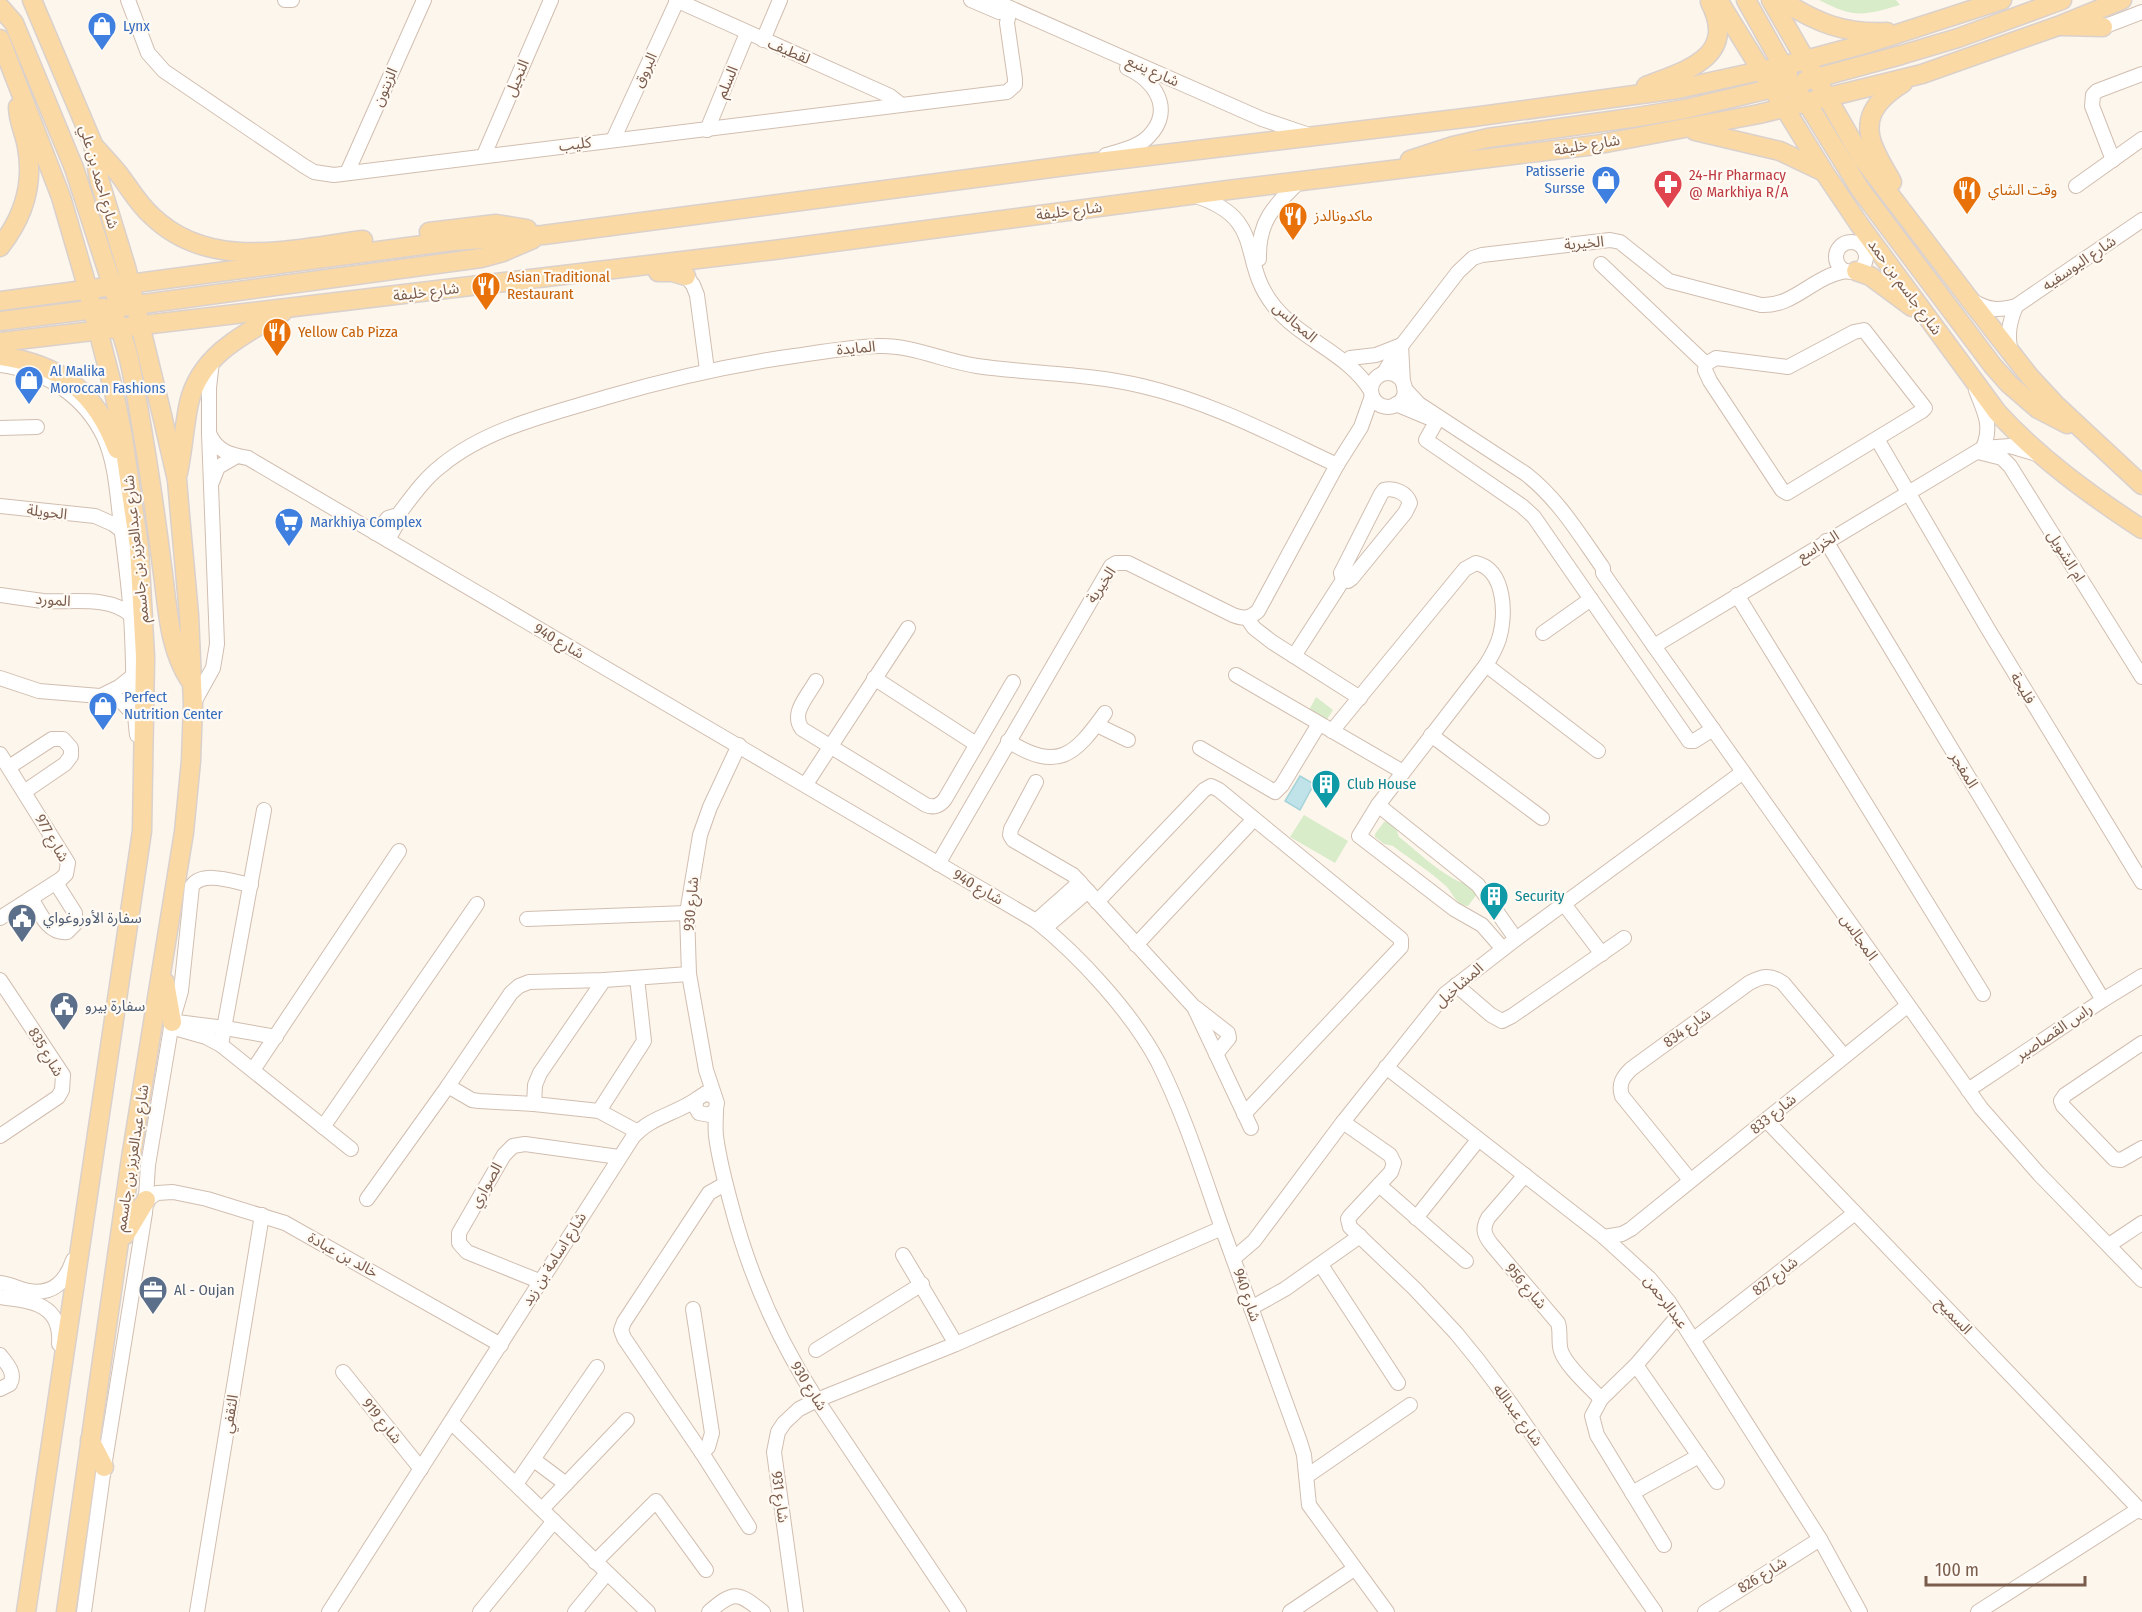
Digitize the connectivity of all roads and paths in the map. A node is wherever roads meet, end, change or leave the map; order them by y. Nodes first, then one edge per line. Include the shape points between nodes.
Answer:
1 (32, 0) edge
2 (128, 0) edge
3 (285, 0) edge
4 (292, 0) edge
5 (424, 0) edge
6 (551, 0) edge
7 (676, 0) edge
8 (780, 0) edge
9 (971, 0) edge
10 (992, 0) edge
11 (1710, 0) edge
12 (1719, 0) edge
13 (1746, 0) edge
14 (1771, 0) edge
15 (1781, 0) edge
16 (2002, 0) edge
17 (2062, 0) edge
18 (2122, 0) edge
19 (0, 7) edge
20 (1009, 12) junction
21 (2140, 15) edge
22 (2058, 26) junction
23 (2103, 27) joint
24 (1910, 31) junction
25 (747, 33) junction
26 (0, 39) edge
27 (763, 40) junction
28 (1104, 54) junction
29 (1804, 60) junction
30 (1761, 70) junction
31 (1922, 74) junction
32 (2142, 74) edge
33 (1815, 78) junction
34 (1787, 82) junction
35 (21, 90) junction
36 (1614, 98) junction
37 (1826, 98) junction
38 (1807, 103) junction
39 (900, 104) junction
40 (1784, 108) junction
41 (1683, 129) junction
42 (706, 130) junction
43 (1317, 137) junction
44 (613, 140) junction
45 (2142, 140) edge
46 (93, 144) junction
47 (484, 155) junction
48 (2113, 160) junction
49 (1081, 164) junction
50 (1384, 171) junction
51 (1824, 172) junction
52 (347, 174) junction
53 (1300, 181) junction
54 (2076, 186) dead end
55 (1191, 195) junction
56 (1899, 207) junction
57 (2142, 220) edge
58 (543, 235) junction
59 (0, 247) edge
60 (1836, 259) junction
61 (1601, 264) dead end
62 (1851, 271) junction
63 (564, 275) junction
64 (686, 276) joint
65 (1821, 278) junction
66 (88, 290) junction
67 (1970, 300) junction
68 (0, 301) edge
69 (116, 304) junction
70 (2016, 306) junction
71 (290, 308) junction
72 (1929, 320) junction
73 (0, 321) edge
74 (141, 324) junction
75 (98, 330) junction
76 (0, 342) edge
77 (1401, 345) junction
78 (2012, 354) junction
79 (0, 356) edge
80 (212, 358) junction
81 (1350, 358) junction
82 (1706, 364) junction
83 (0, 365) edge
84 (707, 370) junction
85 (1382, 374) junction
86 (1971, 375) junction
87 (1404, 385) junction
88 (1372, 393) junction
89 (1391, 405) junction
90 (1436, 422) junction
91 (37, 427) dead end
92 (1361, 427) junction
93 (0, 428) edge
94 (2083, 432) junction
95 (209, 433) junction
96 (1877, 440) junction
97 (1980, 450) junction
98 (237, 456) junction
99 (2042, 456) junction
100 (1337, 465) junction
101 (177, 480) junction
102 (211, 484) junction
103 (2142, 485) edge
104 (1908, 491) junction
105 (124, 495) junction
106 (0, 506) edge
107 (95, 516) junction
108 (2142, 529) edge
109 (121, 530) junction
110 (381, 537) junction
111 (1826, 541) junction
112 (1604, 573) junction
113 (1343, 580) junction
114 (128, 588) junction
115 (0, 595) edge
116 (1737, 595) junction
117 (1591, 599) junction
118 (106, 603) junction
119 (131, 615) junction
120 (1247, 618) junction
121 (908, 628) dead end
122 (1543, 633) dead end
123 (1654, 646) junction
124 (1294, 656) junction
125 (1486, 665) junction
126 (134, 675) junction
127 (1236, 675) dead end
128 (2142, 677) edge
129 (0, 678) edge
130 (874, 678) junction
131 (816, 681) dead end
132 (1013, 682) dead end
133 (191, 684) junction
134 (103, 695) junction
135 (1360, 698) junction
136 (193, 704) junction
137 (135, 716) junction
138 (1319, 724) junction
139 (1713, 729) junction
140 (1332, 731) junction
141 (1431, 735) junction
142 (1128, 740) dead end
143 (1008, 741) junction
144 (976, 744) junction
145 (739, 745) junction
146 (829, 746) junction
147 (1200, 748) dead end
148 (1598, 751) dead end
149 (0, 754) edge
150 (9, 767) junction
151 (144, 771) junction
152 (1403, 772) junction
153 (1743, 772) junction
154 (1036, 782) dead end
155 (806, 784) junction
156 (24, 792) junction
157 (1378, 805) junction
158 (264, 810) dead end
159 (1542, 818) dead end
160 (1253, 820) junction
161 (399, 851) dead end
162 (938, 864) junction
163 (2142, 882) edge
164 (56, 883) junction
165 (251, 885) junction
166 (1084, 886) junction
167 (1484, 893) junction
168 (31, 898) junction
169 (1097, 902) junction
170 (477, 904) dead end
171 (1564, 904) junction
172 (687, 913) junction
173 (1468, 917) junction
174 (0, 918) edge
175 (527, 919) dead end
176 (1041, 925) junction
177 (1624, 938) dead end
178 (1516, 939) junction
179 (1136, 945) junction
180 (1503, 949) junction
181 (1602, 954) junction
182 (163, 967) junction
183 (689, 974) junction
184 (2142, 976) edge
185 (638, 978) junction
186 (604, 981) junction
187 (1456, 985) junction
188 (2, 987) edge
189 (1983, 994) dead end
190 (2103, 1000) junction
191 (1907, 1006) junction
192 (1194, 1007) junction
193 (171, 1024) junction
194 (225, 1028) junction
195 (276, 1037) junction
196 (2142, 1043) edge
197 (221, 1045) junction
198 (1216, 1054) junction
199 (1844, 1056) junction
200 (1386, 1067) junction
201 (253, 1070) junction
202 (448, 1086) junction
203 (1968, 1090) junction
204 (534, 1104) junction
205 (705, 1104) junction
206 (599, 1111) junction
207 (1244, 1114) junction
208 (1766, 1120) junction
209 (1343, 1122) junction
210 (323, 1127) junction
211 (1251, 1128) dead end
212 (638, 1132) junction
213 (0, 1136) edge
214 (1478, 1140) junction
215 (2142, 1148) edge
216 (351, 1149) dead end
217 (619, 1157) junction
218 (148, 1165) junction
219 (1525, 1175) junction
220 (1690, 1180) junction
221 (726, 1184) junction
222 (1379, 1185) junction
223 (173, 1192) junction
224 (367, 1199) dead end
225 (146, 1200) junction
226 (1855, 1213) junction
227 (262, 1215) junction
228 (1416, 1218) junction
229 (2142, 1223) edge
230 (1638, 1224) junction
231 (1222, 1228) junction
232 (83, 1236) junction
233 (1360, 1236) junction
234 (1604, 1237) junction
235 (2109, 1245) junction
236 (119, 1247) junction
237 (903, 1255) dead end
238 (1626, 1256) junction
239 (1234, 1258) junction
240 (1466, 1261) dead end
241 (1321, 1265) junction
242 (2142, 1280) edge
243 (539, 1281) junction
244 (922, 1284) junction
245 (4, 1290) edge
246 (1251, 1308) junction
247 (693, 1310) dead end
248 (1678, 1316) junction
249 (1694, 1339) junction
250 (956, 1344) junction
251 (501, 1345) junction
252 (816, 1350) dead end
253 (0, 1355) edge
254 (1636, 1365) junction
255 (597, 1368) dead end
256 (344, 1372) dead end
257 (60, 1383) junction
258 (1398, 1383) dead end
259 (0, 1389) edge
260 (1601, 1399) junction
261 (817, 1400) junction
262 (1410, 1405) dead end
263 (627, 1420) dead end
264 (451, 1422) junction
265 (90, 1440) junction
266 (702, 1453) junction
267 (1699, 1456) junction
268 (534, 1460) junction
269 (104, 1467) junction
270 (421, 1469) junction
271 (1307, 1476) junction
272 (1717, 1482) dead end
273 (516, 1484) junction
274 (566, 1484) junction
275 (1632, 1493) junction
276 (542, 1509) junction
277 (2140, 1510) edge
278 (554, 1521) junction
279 (749, 1527) dead end
280 (1820, 1539) junction
281 (1664, 1545) dead end
282 (596, 1562) junction
283 (1354, 1569) junction
284 (706, 1570) dead end
285 (608, 1573) junction
286 (26, 1612) edge
287 (66, 1612) edge
288 (84, 1612) edge
289 (197, 1612) edge
290 (329, 1612) edge
291 (480, 1612) edge
292 (575, 1612) edge
293 (648, 1612) edge
294 (710, 1612) edge
295 (763, 1612) edge
296 (796, 1612) edge
297 (959, 1612) edge
298 (1290, 1612) edge
299 (1387, 1612) edge
300 (1654, 1612) edge
301 (1705, 1612) edge
302 (1860, 1612) edge
303 (1978, 1612) edge

1 - 46 main road, شارع احمد بن علي
2 - 52 street, كليب via 148,52 164,70 304,166 324,174
3 - 4 street
5 - 52 street, الزيتون
6 - 47 street, النجيل
7 - 25 street, لقطيف
7 - 44 street, البروق
8 - 27 street
9 - 20 street, شارع ينبع
10 - 20 street, شارع ينبع
11 - 36 main road via 1719,23 1717,43 1707,57 1678,74
12 - 30 main road
13 - 34 main road
14 - 29 main road
15 - 24 main road via 1843,30
16 - 24 main road
17 - 33 main road via 1958,38
18 - 22 main road, شارع خليفة
19 - 69 main road via 14,23 74,168
20 - 28 street, شارع ينبع
20 - 39 street, كليب via 1016,79 1012,90
21 - 23 street
22 - 23 main road
22 - 31 main road, شارع خليفة
24 - 29 main road
25 - 27 street, لقطيف
25 - 42 street, السلم
26 - 35 main road
27 - 39 street, لقطيف via 890,96
28 - 43 street, شارع ينبع via 1262,119
28 - 49 street, شارع ينبع via 1147,80 1160,100 1161,113 1149,136 1135,145
29 - 33 main road
29 - 34 main road via 1797,75
30 - 34 main road
30 - 36 main road, شارع خليفة via 1678,89
31 - 37 main road, شارع خليفة
31 - 56 main road via 1893,88 1869,119 1871,144 1894,188
32 - 48 street via 2093,95 2092,106
33 - 34 main road
33 - 37 main road
34 - 37 main road
34 - 38 main road
34 - 40 main road, شارع جاسم بن حمد
34 - 50 main road via 1631,118 1488,138 1419,156
35 - 59 main road via 19,114 29,157 29,183 24,207
35 - 66 main road via 61,197
36 - 43 main road, شارع خليفة
37 - 38 main road, شارع خليفة
37 - 56 main road via 1862,158
38 - 40 main road, شارع خليفة
38 - 94 main road via 1860,189 1992,366 2038,409
39 - 42 street, كليب
40 - 41 main road, شارع خليفة
40 - 51 main road, شارع جاسم بن حمد
41 - 50 main road, شارع خليفة via 1584,147
41 - 51 main road via 1780,151
42 - 44 street, كليب
43 - 49 main road, شارع خليفة
44 - 47 street, كليب
45 - 48 street
46 - 58 main road via 158,222 189,241 214,250 270,252 488,225 512,225
46 - 69 main road, شارع احمد بن علي
47 - 52 street, كليب
48 - 54 street
49 - 58 main road, شارع خليفة
50 - 53 main road, شارع خليفة
51 - 72 main road, شارع جاسم بن حمد
53 - 55 main road, شارع خليفة
53 - 81 street, المجالس via 1266,218 1259,244 1260,268 1280,304
55 - 63 main road, شارع خليفة
55 - 88 street, المجالس via 1224,208 1240,225 1249,241 1258,278 1275,308 1355,370
56 - 67 main road
57 - 70 street, شارع اليوسفيه
58 - 69 main road, شارع خليفة via 453,241
60 - 62 street via 1841,268
60 - 62 street via 1842,245 1860,244 1866,261
60 - 65 street, الخيرية
61 - 82 street
62 - 65 street, الخيرية
62 - 72 main road via 1870,276
63 - 64 main road via 672,272
63 - 71 main road, شارع خليفة
64 - 84 street via 697,296
65 - 77 street, الخيرية via 1781,303 1761,305 1669,281 1620,242 1610,240 1482,255 1458,272
66 - 68 main road, شارع خليفة
66 - 69 main road, شارع خليفة
67 - 70 street, شارع اليوسفيه via 1988,310
67 - 78 main road
69 - 73 main road
69 - 74 main road, شارع خليفة
69 - 75 main road, شارع خليفة
69 - 133 main road via 150,467 170,632
70 - 78 street via 2009,321
71 - 74 main road, شارع خليفة
71 - 80 main road
72 - 86 main road, شارع جاسم بن حمد
74 - 101 main road, شارع عبدالعزيز بن جاسمم
75 - 76 main road, شارع خليفة
75 - 105 main road, شارع عبدالعزيز بن جاسمم via 123,437
77 - 81 street via 1377,355
77 - 85 street, الخيرية
77 - 87 street
78 - 94 main road
79 - 105 main road via 48,369 84,392 111,431 122,461
80 - 95 street, شارع عبدالعزيز بن جاسمم
80 - 101 main road via 189,403
81 - 85 street, المجالس via 1365,369
82 - 96 street via 1710,381 1787,493
82 - 96 street via 1716,357 1788,367 1864,330 1925,408
83 - 105 street, شارع عبدالعزيز بن جاسمم via 40,375 76,398 104,437
84 - 100 street, المايدة via 882,346 980,366 1112,380 1167,392 1219,410
84 - 110 street, المايدة via 585,404 482,440 439,467 398,515 388,518
85 - 87 street via 1395,375
85 - 88 street via 1372,385
86 - 97 street via 1988,427
86 - 99 main road, شارع جاسم بن حمد via 2004,419
87 - 89 street via 1403,397
87 - 112 street, المجالس via 1419,404 1542,487 1570,520
88 - 89 street via 1378,403
88 - 92 street
89 - 90 street, المجالس
89 - 92 street
90 - 112 street, المجالس via 1538,493
90 - 117 street via 1427,441 1528,510
91 - 93 street
92 - 100 street
94 - 103 main road
95 - 98 street, شارع 940 via 218,448
95 - 102 street, شارع عبدالعزيز بن جاسمم
96 - 104 street, فليحة
97 - 99 street, الخراسع via 2010,446
97 - 104 street, الخراسع
97 - 128 street, ام الشويل via 2002,458 2010,466
98 - 102 street via 218,467
98 - 110 street, شارع 940 via 248,458
99 - 108 main road, شارع جاسم بن حمد
100 - 120 street via 1258,611
101 - 133 main road, شارع عبدالعزيز بن جاسمم
102 - 136 street, شارع عبدالعزيز بن جاسمم via 216,657
104 - 111 street, الخراسع
104 - 163 street, فليحة
105 - 107 street
105 - 109 street, شارع عبدالعزيز بن جاسمم
105 - 151 main road, شارع عبدالعزيز بن جاسمم via 139,548 145,657
106 - 107 street, الحويلة
107 - 109 street, الحويلة
109 - 114 street, شارع عبدالعزيز بن جاسمم
110 - 145 street, شارع 940
111 - 116 street, الخراسع
111 - 190 street, المفجر
112 - 123 street, المجالس
113 - 113 street via 1341,573 1381,494 1393,489 1406,496 1410,503 1405,513 1352,578
113 - 124 street
114 - 118 street
114 - 119 street, شارع عبدالعزيز بن جاسمم
115 - 118 street, المورد
116 - 123 street, الخراسع
116 - 189 street
117 - 122 street
117 - 139 street via 1689,741
118 - 119 street, المورد
119 - 126 street, شارع عبدالعزيز بن جاسمم
120 - 124 street via 1254,628
120 - 143 street, الخيرية via 1233,615 1128,563 1116,562
121 - 130 street
123 - 139 street, المجالس
124 - 135 street
125 - 135 street via 1499,639 1503,613 1496,580 1487,568 1476,563 1465,569
125 - 141 street
125 - 148 street
126 - 134 street
126 - 137 street, شارع عبدالعزيز بن جاسمم
127 - 138 street
129 - 134 street via 39,691
130 - 144 street
130 - 146 street
131 - 146 street via 797,714 797,722
132 - 144 street
133 - 136 main road, شارع عبدالعزيز بن جاسمم
134 - 137 street via 122,701
135 - 140 street
136 - 182 main road, شارع عبدالعزيز بن جاسمم via 189,791
137 - 151 street, شارع عبدالعزيز بن جاسمم
138 - 140 street
138 - 147 street via 1275,792
139 - 153 street, المجالس
140 - 152 street
141 - 152 street
141 - 159 street
142 - 143 street via 1101,719 1071,752 1051,757 1039,757
143 - 162 street, الخيرية
144 - 146 street via 942,802 932,806
145 - 155 street, شارع 940
145 - 172 street, شارع 930 via 700,835
146 - 155 street
149 - 150 street, شارع 977
150 - 156 street, شارع 977
150 - 156 street via 52,739 63,739 71,748 66,764
151 - 232 main road, شارع عبدالعزيز بن جاسمم via 142,831
152 - 157 street
153 - 171 street, المشاخيل
153 - 191 street, المجالس
154 - 166 street via 1010,835
155 - 162 street, شارع 940
156 - 164 street, شارع 977 via 68,863 66,874
157 - 167 street
157 - 173 street via 1359,836
158 - 165 street
160 - 169 street via 1219,790 1208,787
160 - 179 street
160 - 207 street via 1398,935 1402,943
161 - 195 street
162 - 176 street, شارع 940
164 - 168 street, شارع 977
164 - 168 street, شارع 977 via 75,913 75,924 68,932 51,928
165 - 193 street, شارع عبدالعزيز بن جاسمم via 207,877 192,886 181,991
165 - 194 street
166 - 169 street
166 - 176 street
167 - 173 street via 1482,907
167 - 178 street
168 - 174 street, شارع 977
169 - 179 street
170 - 210 street
171 - 178 street, المشاخيل
171 - 181 street
172 - 175 street
172 - 183 street, شارع 930
173 - 180 street via 1490,932
176 - 231 street, شارع 940 via 1109,994 1156,1060 1180,1108
177 - 181 street
178 - 180 street, المشاخيل
179 - 192 street
180 - 187 street, المشاخيل
181 - 187 street via 1502,1021
182 - 193 main road
182 - 236 main road, شارع عبدالعزيز بن جاسمم
183 - 185 street
183 - 205 street, شارع 930 via 706,1070
184 - 190 street, راس القصاصير
185 - 186 street
185 - 206 street via 644,1041
186 - 202 street via 529,982 519,986
186 - 204 street via 540,1073
187 - 200 street, المشاخيل
188 - 213 street, شارع 835 via 63,1075 63,1082 58,1097
190 - 203 street, راس القصاصير
191 - 199 street, شارع 833
191 - 203 street, المجالس
192 - 198 street
192 - 198 street via 1228,1033 1229,1038
193 - 194 street
193 - 197 street
193 - 218 street, شارع عبدالعزيز بن جاسمم
194 - 195 street
194 - 197 street
195 - 201 street
196 - 215 street via 2061,1101 2114,1159 2121,1160
197 - 201 street
198 - 207 street
199 - 208 street, شارع 833
199 - 220 street, شارع 834 via 1783,983 1767,976 1749,983 1631,1069 1621,1082 1622,1096
200 - 209 street, المشاخيل
200 - 214 street, عبدالرحمن
201 - 210 street
202 - 204 street via 472,1100
202 - 224 street
203 - 235 street, المجالس via 2022,1156
204 - 206 street
205 - 212 street, شارع اسامة بن زيد via 650,1122
205 - 221 street, شارع 930
206 - 212 street
207 - 211 street
208 - 220 street, شارع 833
208 - 226 street, السميح
209 - 222 street, شارع عبدالله via 1393,1159 1391,1172
209 - 239 street, المشاخيل via 1254,1241
210 - 216 street
212 - 217 street, شارع اسامة بن زيد
214 - 219 street, عبدالرحمن
214 - 228 street
217 - 243 street, شارع اسامة بن زيد
217 - 243 street, الصواري via 525,1144 513,1146 504,1155 459,1233 459,1243 467,1252
218 - 223 street
218 - 225 street, شارع عبدالعزيز بن جاسمم
219 - 234 street, عبدالرحمن
219 - 260 street, شارع 956 via 1488,1218 1484,1232 1558,1323 1561,1353
220 - 230 street, شارع 833
221 - 261 street, شارع 930 via 757,1287 783,1345
221 - 266 street via 709,1193 621,1330
222 - 228 street
222 - 233 street, شارع عبدالله via 1348,1220
223 - 225 street via 157,1193
223 - 227 street, خالد بن عبادة
225 - 236 main road
225 - 269 street, شارع عبدالعزيز بن جاسمم
226 - 249 street, شارع 827
226 - 277 street, السميح
227 - 251 street, خالد بن عبادة via 285,1223
227 - 289 street, الثقفي
228 - 240 street
229 - 235 street
230 - 234 street, شارع 833 via 1622,1234
230 - 238 street, شارع 833 via 1629,1239
231 - 239 street, شارع 940
231 - 250 street, شارع 931
232 - 245 street via 62,1282 49,1289
232 - 257 main road, شارع عبدالعزيز بن جاسمم
233 - 241 street
233 - 300 street, شارع عبدالله via 1478,1360
234 - 238 street, عبدالرحمن
235 - 242 street, المجالس
236 - 265 main road, شارع عبدالعزيز بن جاسمم
237 - 244 street
238 - 248 street, عبدالرحمن via 1662,1292
239 - 246 street, شارع 940
241 - 246 street
241 - 258 street
243 - 251 street, شارع اسامة بن زيد
244 - 250 street
244 - 252 street
245 - 257 street via 53,1315 60,1332
246 - 271 street, شارع 940 via 1300,1442
247 - 266 street via 712,1433
248 - 249 street, عبدالرحمن
248 - 254 street
249 - 280 street, عبدالرحمن
250 - 261 street, شارع 931
251 - 264 street, شارع اسامة بن زيد
253 - 259 street via 13,1377 10,1384
254 - 260 street
254 - 267 street
255 - 268 street
256 - 270 street, شارع 919
257 - 286 main road, شارع عبدالعزيز بن جاسمم
260 - 275 street via 1592,1416 1594,1427
261 - 296 street, شارع 931 via 784,1423 774,1452
261 - 297 street, شارع 930
262 - 271 street
263 - 274 street
264 - 270 street, شارع اسامة بن زيد
264 - 273 street
265 - 269 main road
265 - 287 main road, شارع عبدالعزيز بن جاسمم
266 - 279 street
267 - 272 street
267 - 275 street
268 - 273 street
268 - 274 street
269 - 288 street, شارع عبدالعزيز بن جاسمم
270 - 290 street, شارع اسامة بن زيد
271 - 283 street, شارع 940 via 1309,1505
273 - 276 street
274 - 276 street
275 - 281 street
276 - 278 street
277 - 303 street
278 - 282 street
278 - 291 street
280 - 301 street, شارع 826
280 - 302 street, عبدالرحمن
282 - 284 street via 656,1501
282 - 285 street
283 - 298 street
283 - 299 street, شارع 940
285 - 292 street
285 - 293 street
294 - 295 street via 724,1599 734,1596 748,1600

